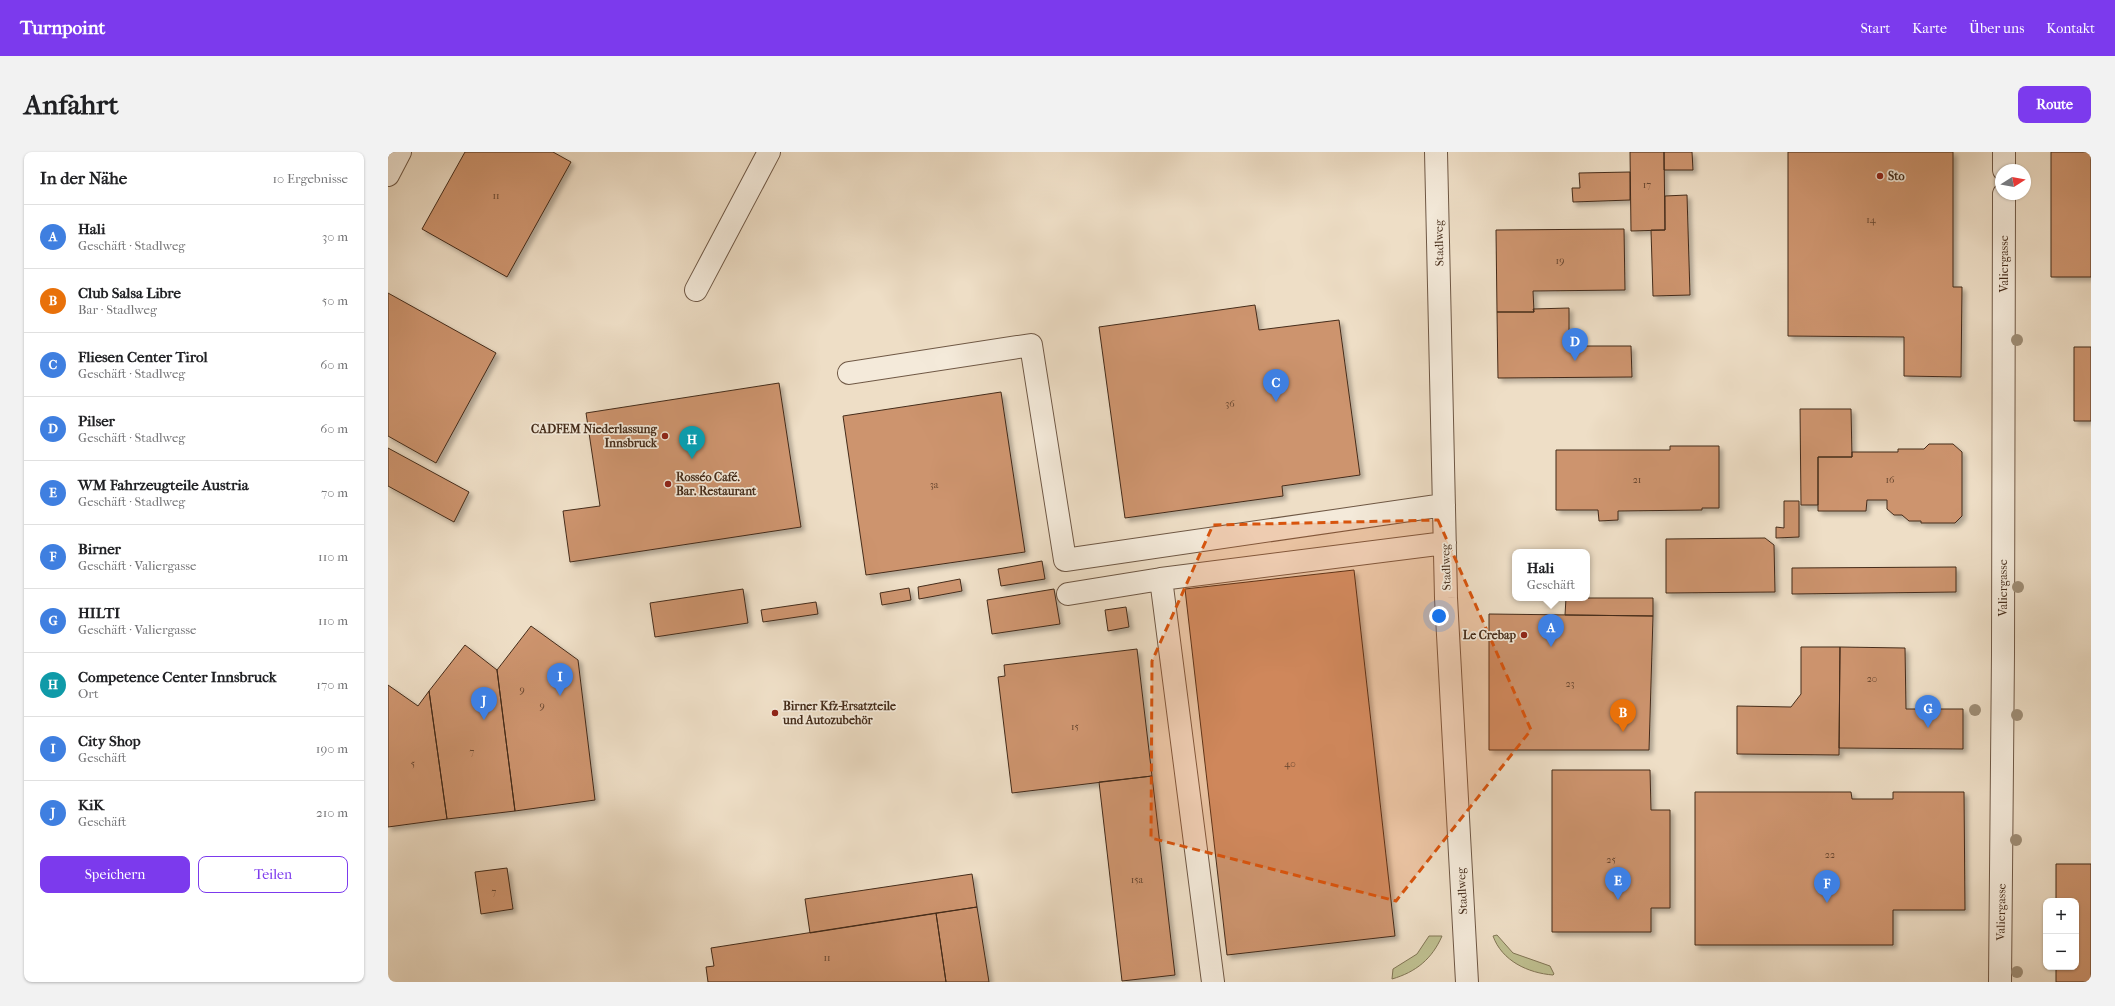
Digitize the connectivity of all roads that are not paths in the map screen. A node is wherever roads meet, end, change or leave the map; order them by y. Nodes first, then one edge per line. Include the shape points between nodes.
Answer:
1 (400, 152) edge
2 (769, 152) edge
3 (1436, 152) edge
4 (2004, 152) edge
5 (2004, 164) edge
6 (388, 174) edge
7 (2004, 200) edge
8 (696, 290) dead end
9 (849, 373) dead end
10 (1444, 505) junction
11 (1445, 543) junction
12 (1161, 579) junction
13 (1068, 594) dead end
14 (1213, 982) edge
15 (1467, 982) edge
16 (2000, 982) edge

1 - 6 street
2 - 8 street
3 - 10 street, Stadlweg
4 - 5 street
7 - 16 street, Valiergasse
9 - 10 street via 1031,345 1065,560
10 - 11 street, Stadlweg
11 - 12 street
11 - 15 street, Stadlweg
12 - 13 street
12 - 14 street

